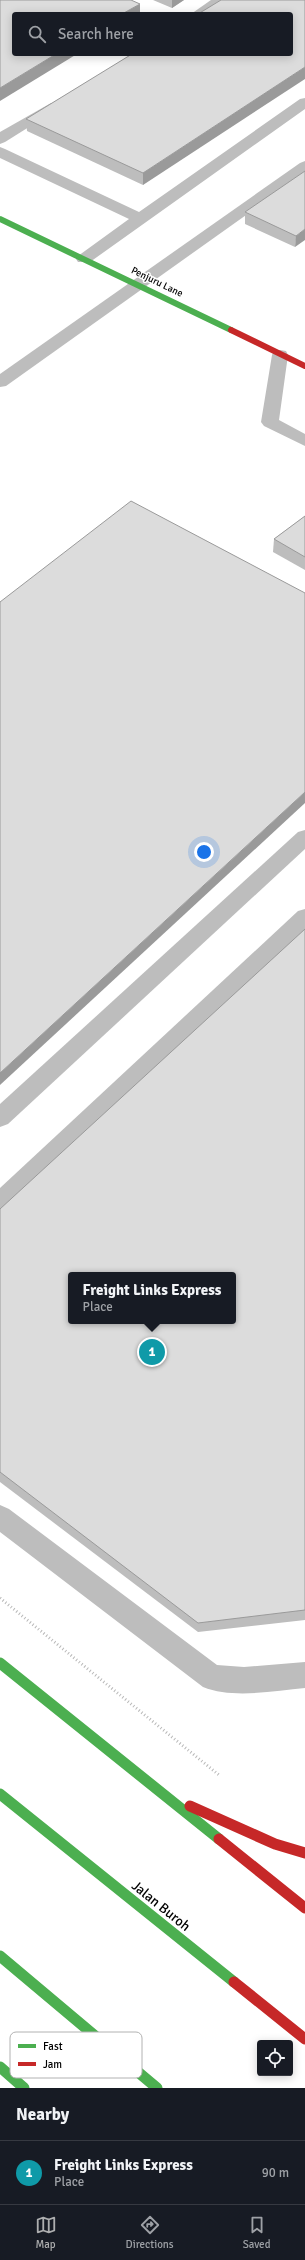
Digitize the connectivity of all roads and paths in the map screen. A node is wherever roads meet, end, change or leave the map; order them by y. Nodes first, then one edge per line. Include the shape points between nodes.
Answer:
1 (221, 0) edge
2 (201, 12) edge
3 (61, 101) edge
4 (305, 102) edge
5 (0, 139) edge
6 (0, 152) edge
7 (305, 166) edge
8 (0, 219) edge
9 (141, 219) junction
10 (84, 259) junction
11 (138, 285) junction
12 (280, 355) junction
13 (305, 366) edge
14 (0, 382) edge
15 (305, 441) edge
16 (305, 837) edge
17 (305, 917) edge
18 (0, 1118) edge
19 (0, 1202) edge
20 (0, 1517) edge
21 (0, 1598) edge
22 (0, 1663) edge
23 (305, 1675) edge
24 (225, 1779) dead end
25 (0, 1794) edge
26 (164, 1794) junction
27 (305, 1853) edge
28 (305, 1908) edge
29 (0, 1956) edge
30 (90, 2032) edge
31 (305, 2040) edge
32 (0, 2067) edge
33 (142, 2075) edge
34 (10, 2076) edge
35 (13, 2078) edge
36 (24, 2088) edge
37 (157, 2088) edge

1 - 2 lane
3 - 5 lane
4 - 9 lane
6 - 9 lane
7 - 11 lane
8 - 10 main road, Penjuru Lane
9 - 10 lane
10 - 11 main road, Penjuru Lane
11 - 12 main road, Penjuru Lane
11 - 14 lane
12 - 13 main road, Penjuru Lane
12 - 15 lane via 270,422
16 - 18 lane
17 - 19 lane
20 - 23 lane via 212,1678 244,1680
21 - 24 path
22 - 26 main road
25 - 31 main road, Jalan Buroh
26 - 27 main road via 275,1844
26 - 28 main road
29 - 30 main road
32 - 34 main road
33 - 37 main road
35 - 36 main road

